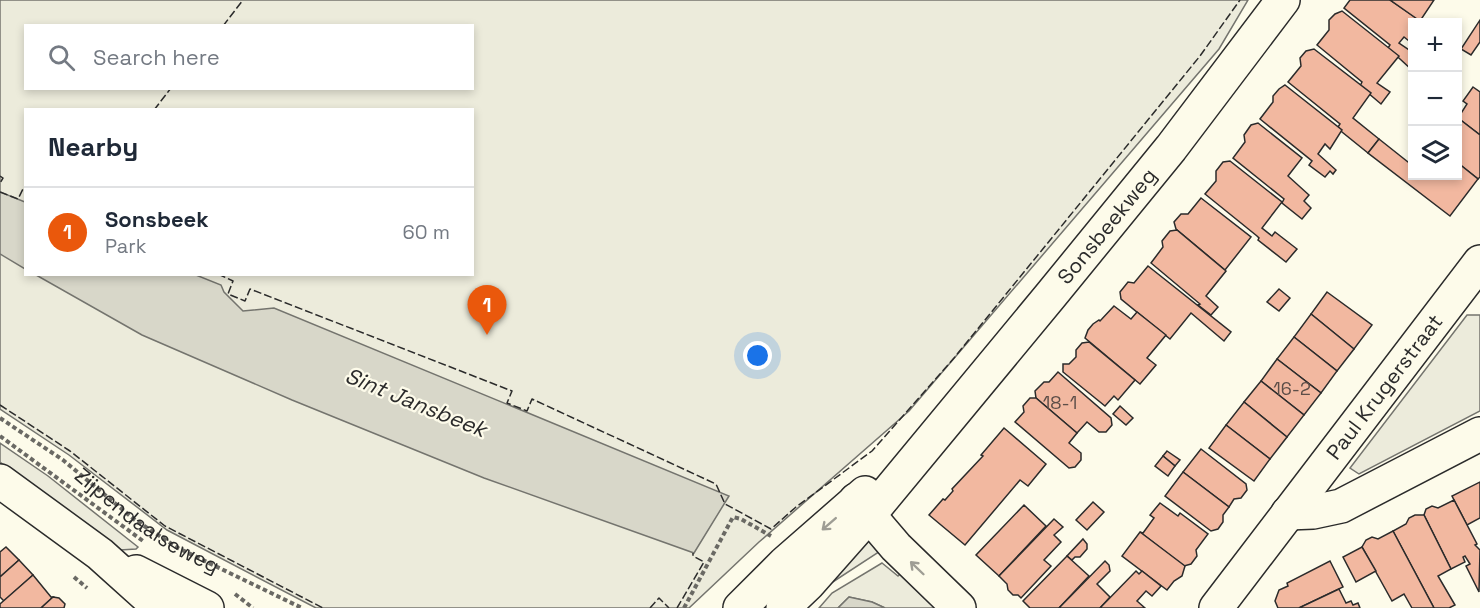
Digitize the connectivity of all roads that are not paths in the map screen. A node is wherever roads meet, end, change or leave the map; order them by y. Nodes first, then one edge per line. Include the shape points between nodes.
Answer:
1 (1283, 0) edge
2 (1479, 266) edge
3 (1480, 434) edge
4 (0, 481) edge
5 (863, 507) junction
6 (1288, 513) junction
7 (100, 554) junction
8 (218, 599) edge
9 (160, 608) edge
10 (740, 608) edge
11 (783, 608) edge
12 (960, 608) edge
13 (1216, 608) edge

1 - 5 main road, Sonsbeekweg via 1171,148 924,448
2 - 6 main road, Paul Krugerstraat
3 - 6 main road via 1341,506
4 - 7 main road, Zijpendaalseweg
5 -> 10 main road, Sonsbeekweg via 785,563
5 - 11 main road, Sonsbeekweg via 808,584
12 -> 5 main road via 896,547
6 - 13 main road, Paul Krugerstraat
7 - 8 main road, Zijpendaalseweg
7 - 9 main road, Zijpendaalseweg

